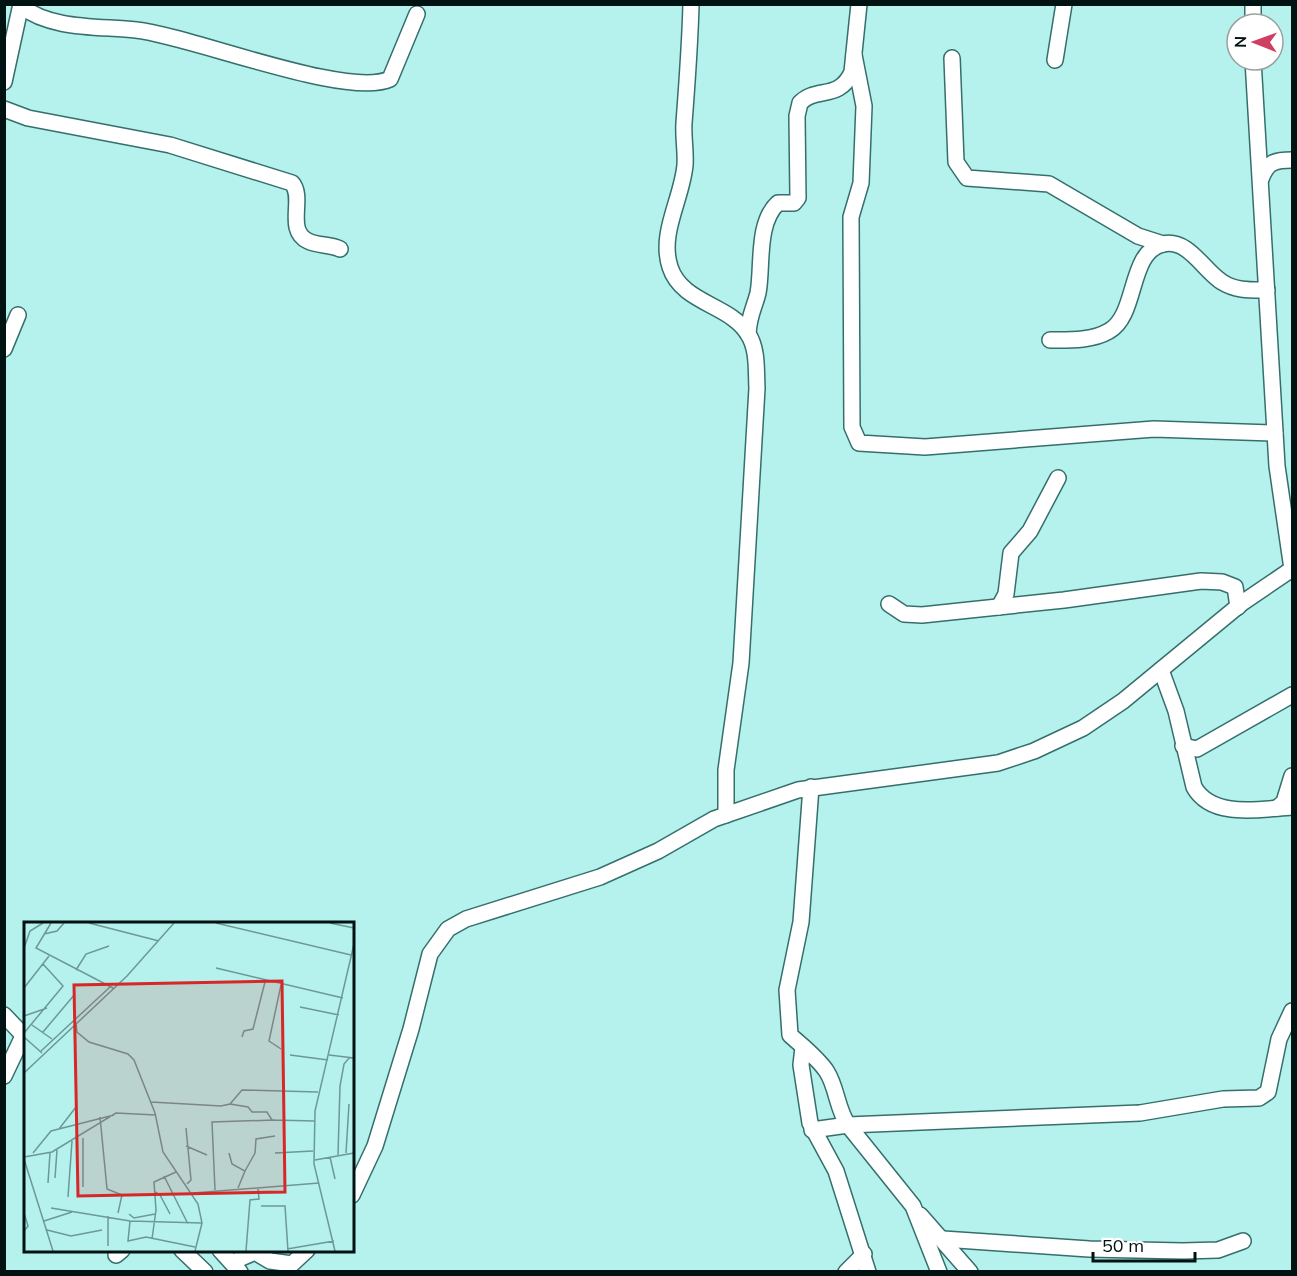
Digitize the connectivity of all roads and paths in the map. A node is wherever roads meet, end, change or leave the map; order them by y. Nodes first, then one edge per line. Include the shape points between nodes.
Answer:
1 (691, 4) edge
2 (859, 4) edge
3 (1064, 4) edge
4 (21, 5) edge
5 (417, 14) dead end
6 (854, 55) junction
7 (952, 58) dead end
8 (1055, 60) dead end
9 (1254, 72) edge
10 (4, 82) edge
11 (4, 109) edge
12 (1293, 160) edge
13 (1261, 179) junction
14 (1163, 244) junction
15 (340, 249) dead end
16 (1267, 290) junction
17 (18, 315) dead end
18 (748, 334) junction
19 (1050, 340) dead end
20 (4, 349) edge
21 (1275, 433) junction
22 (1058, 478) dead end
23 (1292, 569) edge
24 (889, 604) dead end
25 (999, 606) junction
26 (1238, 607) junction
27 (1161, 670) junction
28 (1293, 695) edge
29 (1183, 746) junction
30 (1293, 776) edge
31 (811, 787) junction
32 (1293, 807) edge
33 (1277, 808) junction
34 (726, 815) junction
35 (1293, 1011) edge
36 (4, 1015) edge
37 (24, 1037) edge
38 (803, 1047) junction
39 (12, 1055) junction
40 (24, 1064) edge
41 (4, 1076) edge
42 (848, 1125) junction
43 (812, 1130) junction
44 (354, 1191) edge
45 (913, 1206) junction
46 (943, 1239) junction
47 (1244, 1241) dead end
48 (183, 1252) edge
49 (221, 1252) edge
50 (306, 1252) edge
51 (864, 1254) junction
52 (285, 1267) edge
53 (237, 1269) edge
54 (205, 1272) edge
55 (846, 1272) edge
56 (868, 1272) edge
57 (939, 1272) edge
58 (970, 1272) edge

1 - 18 street via 685,163 666,254 678,283
2 - 6 street
3 - 8 street
4 - 5 street via 30,13 49,19 153,33 325,78 368,84 390,79
4 - 10 street
6 - 18 street via 852,72 841,88 800,103 798,198 794,203 778,203 769,219
6 - 21 street via 864,106 861,183 851,217 852,427 859,443 925,447 1154,429
7 - 14 street via 956,162 967,178 1049,184 1138,236
9 - 13 street
11 - 15 street via 28,118 170,145 292,183 302,236 309,242
12 - 13 street via 1272,162
13 - 16 street
14 - 16 street via 1175,244 1191,252 1223,283 1239,289
14 - 19 street via 1151,250 1137,273 1118,324 1088,338
16 - 21 street
17 - 20 street
18 - 34 street via 754,347 758,388 756,434 741,663 726,770
21 - 23 street
22 - 25 street via 1033,526 1011,553 1006,594
23 - 26 street
24 - 25 street via 910,615
25 - 26 street via 1211,580 1235,587
26 - 27 street
27 - 29 street via 1176,711
27 - 31 street via 1083,728 1010,759
28 - 29 street via 1197,749
29 - 33 street via 1194,787 1209,804
30 - 33 street via 1284,802
31 - 34 street
31 - 38 street via 801,922 787,990 790,1035
32 - 33 street
34 - 44 street via 600,877 466,919 448,929 430,954 375,1146
35 - 42 street via 1279,1040 1268,1092 1259,1098 1213,1100 1140,1113
36 - 37 street
37 - 39 street
38 - 42 street via 828,1074
38 - 43 street via 801,1065
39 - 40 street
39 - 41 street
42 - 43 street
42 - 45 street
43 - 51 street via 836,1171
45 - 46 street
45 - 57 street
46 - 47 street via 1183,1251 1218,1250
46 - 58 street
48 - 54 street
49 - 53 street
50 - 52 street
51 - 55 street
51 - 56 street
52 - 53 street via 255,1252 239,1259

